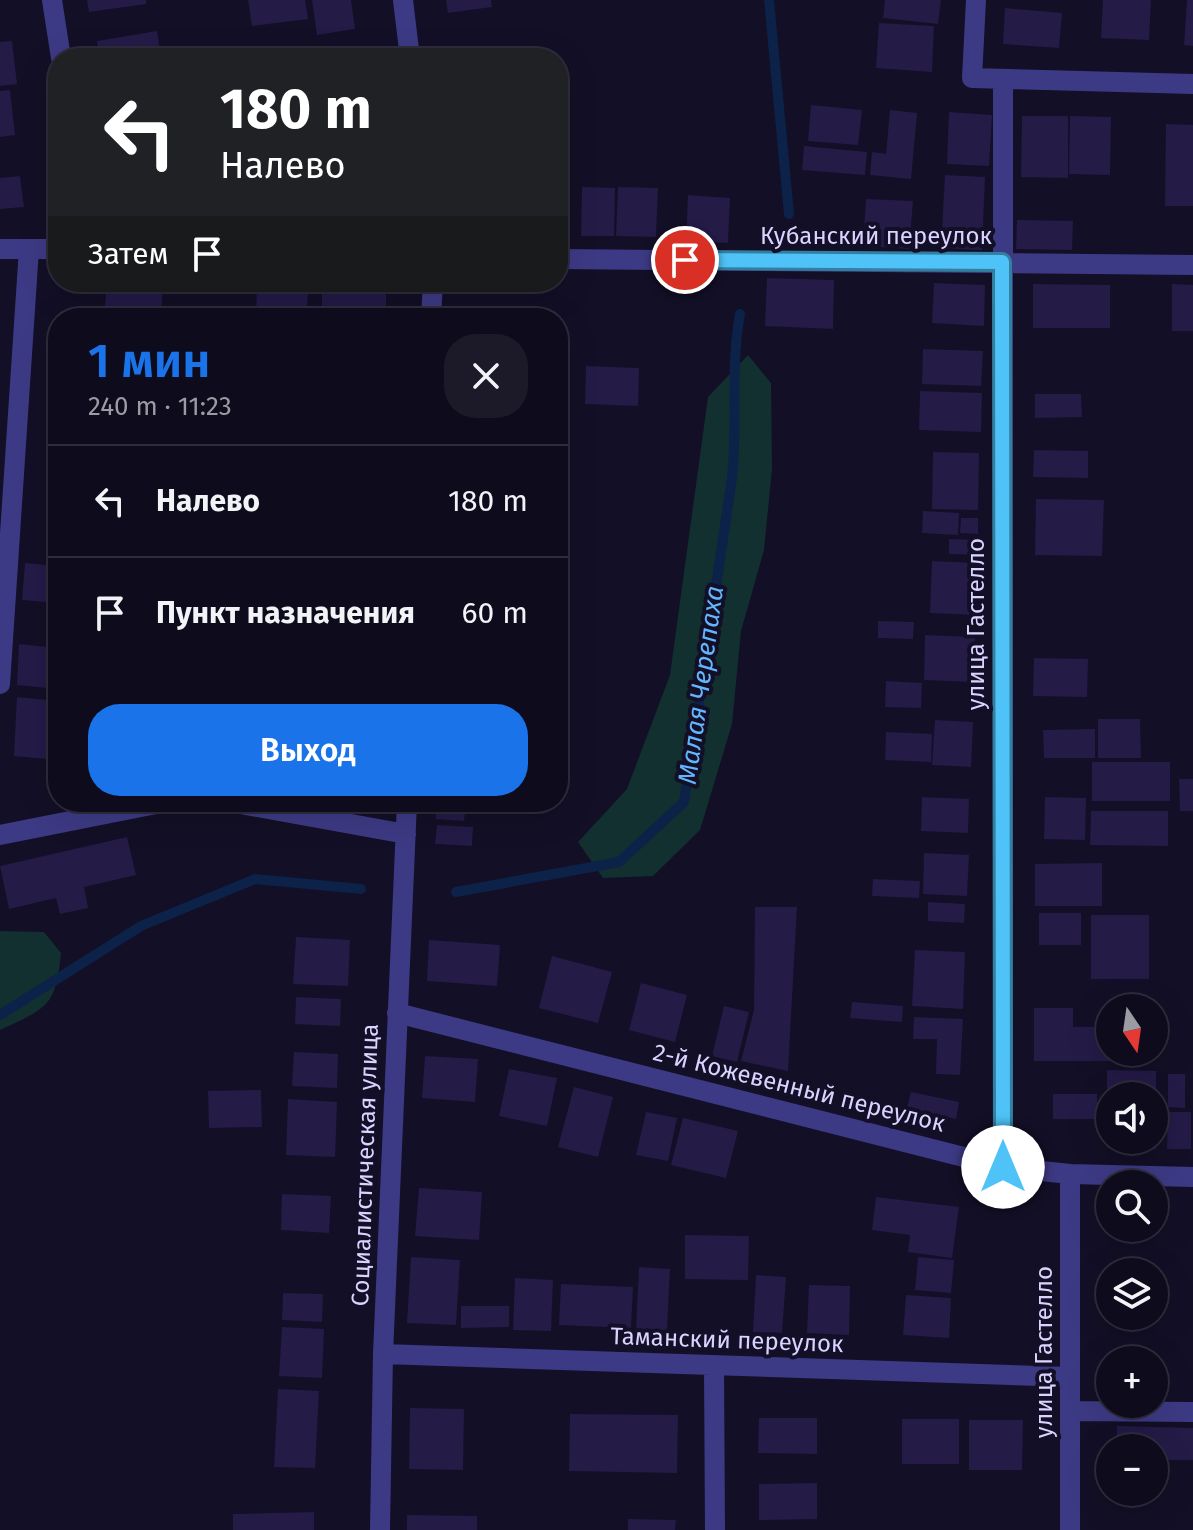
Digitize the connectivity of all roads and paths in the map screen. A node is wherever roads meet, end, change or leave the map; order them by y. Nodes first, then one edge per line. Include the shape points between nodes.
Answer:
1 (52, 0) edge
2 (403, 0) edge
3 (976, 0) edge
4 (59, 48) edge
5 (409, 48) edge
6 (1003, 81) junction
7 (1193, 84) edge
8 (0, 249) edge
9 (29, 249) junction
10 (48, 249) edge
11 (568, 259) edge
12 (1002, 262) junction
13 (1193, 265) edge
14 (0, 684) edge
15 (116, 812) edge
16 (285, 812) edge
17 (407, 812) edge
18 (406, 834) junction
19 (0, 835) edge
20 (397, 1013) junction
21 (1003, 1167) junction
22 (1070, 1174) junction
23 (1193, 1177) edge
24 (383, 1354) junction
25 (714, 1366) junction
26 (1070, 1377) junction
27 (1070, 1411) junction
28 (1193, 1412) edge
29 (380, 1530) edge
30 (715, 1530) edge
31 (1070, 1530) edge

1 - 4 street
2 - 5 street
3 - 6 street via 972,78
6 - 7 street
6 - 12 street, улица Гастелло
8 - 9 street
9 - 10 street
9 - 14 street
11 - 12 street, Кубанский переулок
12 - 13 street, Кубанский переулок
12 - 21 street, улица Гастелло
15 - 19 street
16 - 18 street
17 - 18 street, Социалистическая улица
18 - 20 street, Социалистическая улица
20 - 21 street, 2-й Кожевенный переулок
20 - 24 street, Социалистическая улица
21 - 22 street, 2-й Кожевенный переулок
22 - 23 street, 2-й Кожевенный переулок
22 - 26 street, улица Гастелло
24 - 25 street, Таманский переулок
24 - 29 street, Социалистическая улица
25 - 26 street, Таманский переулок
25 - 30 street
26 - 27 street, улица Гастелло
27 - 28 street
27 - 31 street, улица Гастелло

